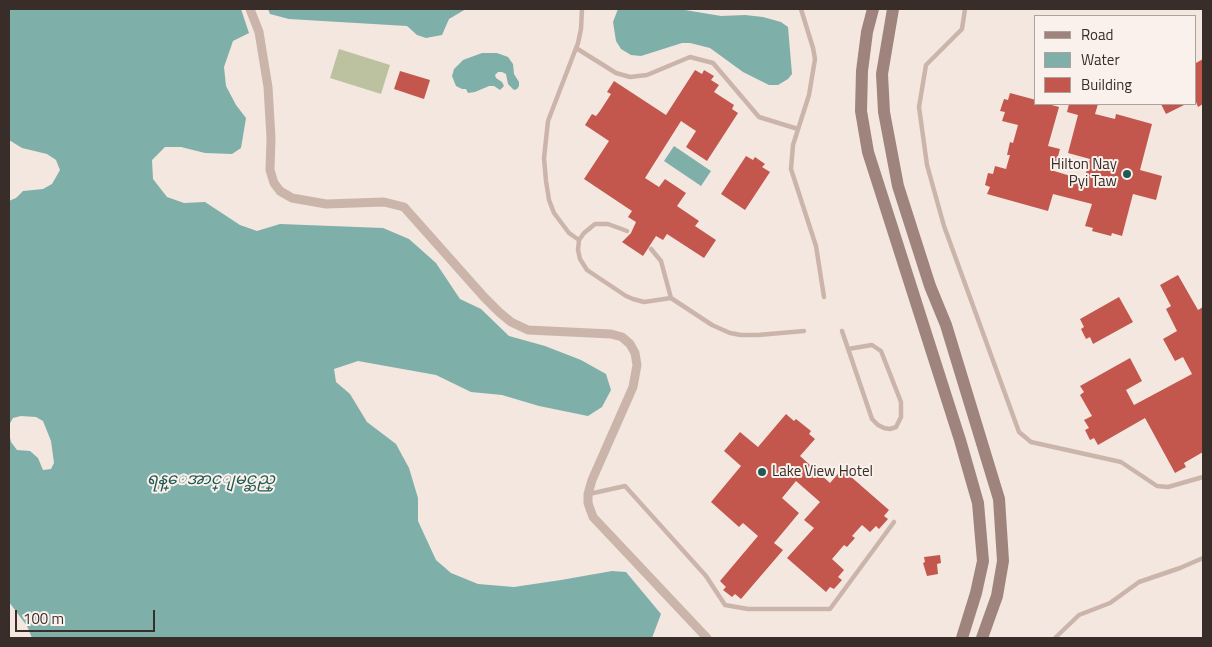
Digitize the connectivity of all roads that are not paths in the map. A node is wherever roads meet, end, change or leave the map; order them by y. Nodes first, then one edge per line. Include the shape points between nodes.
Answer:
1 (250, 9) edge
2 (582, 9) edge
3 (801, 9) edge
4 (874, 9) edge
5 (893, 9) edge
6 (965, 9) edge
7 (576, 48) junction
8 (798, 129) junction
9 (627, 231) dead end
10 (579, 240) junction
11 (651, 249) dead end
12 (824, 297) dead end
13 (672, 298) junction
14 (804, 331) dead end
15 (842, 331) dead end
16 (848, 349) junction
17 (1203, 477) edge
18 (588, 494) junction
19 (894, 522) dead end
20 (1203, 558) edge
21 (707, 638) edge
22 (962, 638) edge
23 (982, 638) edge
24 (1055, 638) edge

1 - 18 street via 259,32 268,87 270,170 280,191 292,198 326,204 384,202 404,207 484,297 511,322 528,330 610,334 622,337 630,344 637,365 632,387
2 - 7 lane
3 - 8 lane via 815,59 809,95
4 - 22 main road via 867,32 862,71 861,111 868,152 978,504 983,561
5 - 23 main road via 882,74 884,112 898,186 946,325 999,499 1003,560 997,596
6 - 17 lane via 962,29 926,65 919,107 927,165 944,226 1019,432 1031,442 1121,462 1157,486 1168,487
7 - 8 lane via 616,73 630,77 648,74 690,57 713,63 759,116
7 - 10 lane via 548,120 544,158 549,200 554,213 569,233
8 - 12 lane via 791,169 816,246
9 - 10 lane via 608,224 595,224
10 - 13 lane via 580,259 587,270 626,296 644,302
11 - 13 lane via 661,260
13 - 14 lane via 712,326 730,333 758,335
15 - 16 lane
16 - 16 lane via 872,419 884,428 896,427 901,417 901,402 881,351 872,345
18 - 19 lane via 625,486 706,576 725,605 748,609 830,609
18 - 21 street via 593,517
20 - 24 lane via 1140,582 1110,603 1079,615

